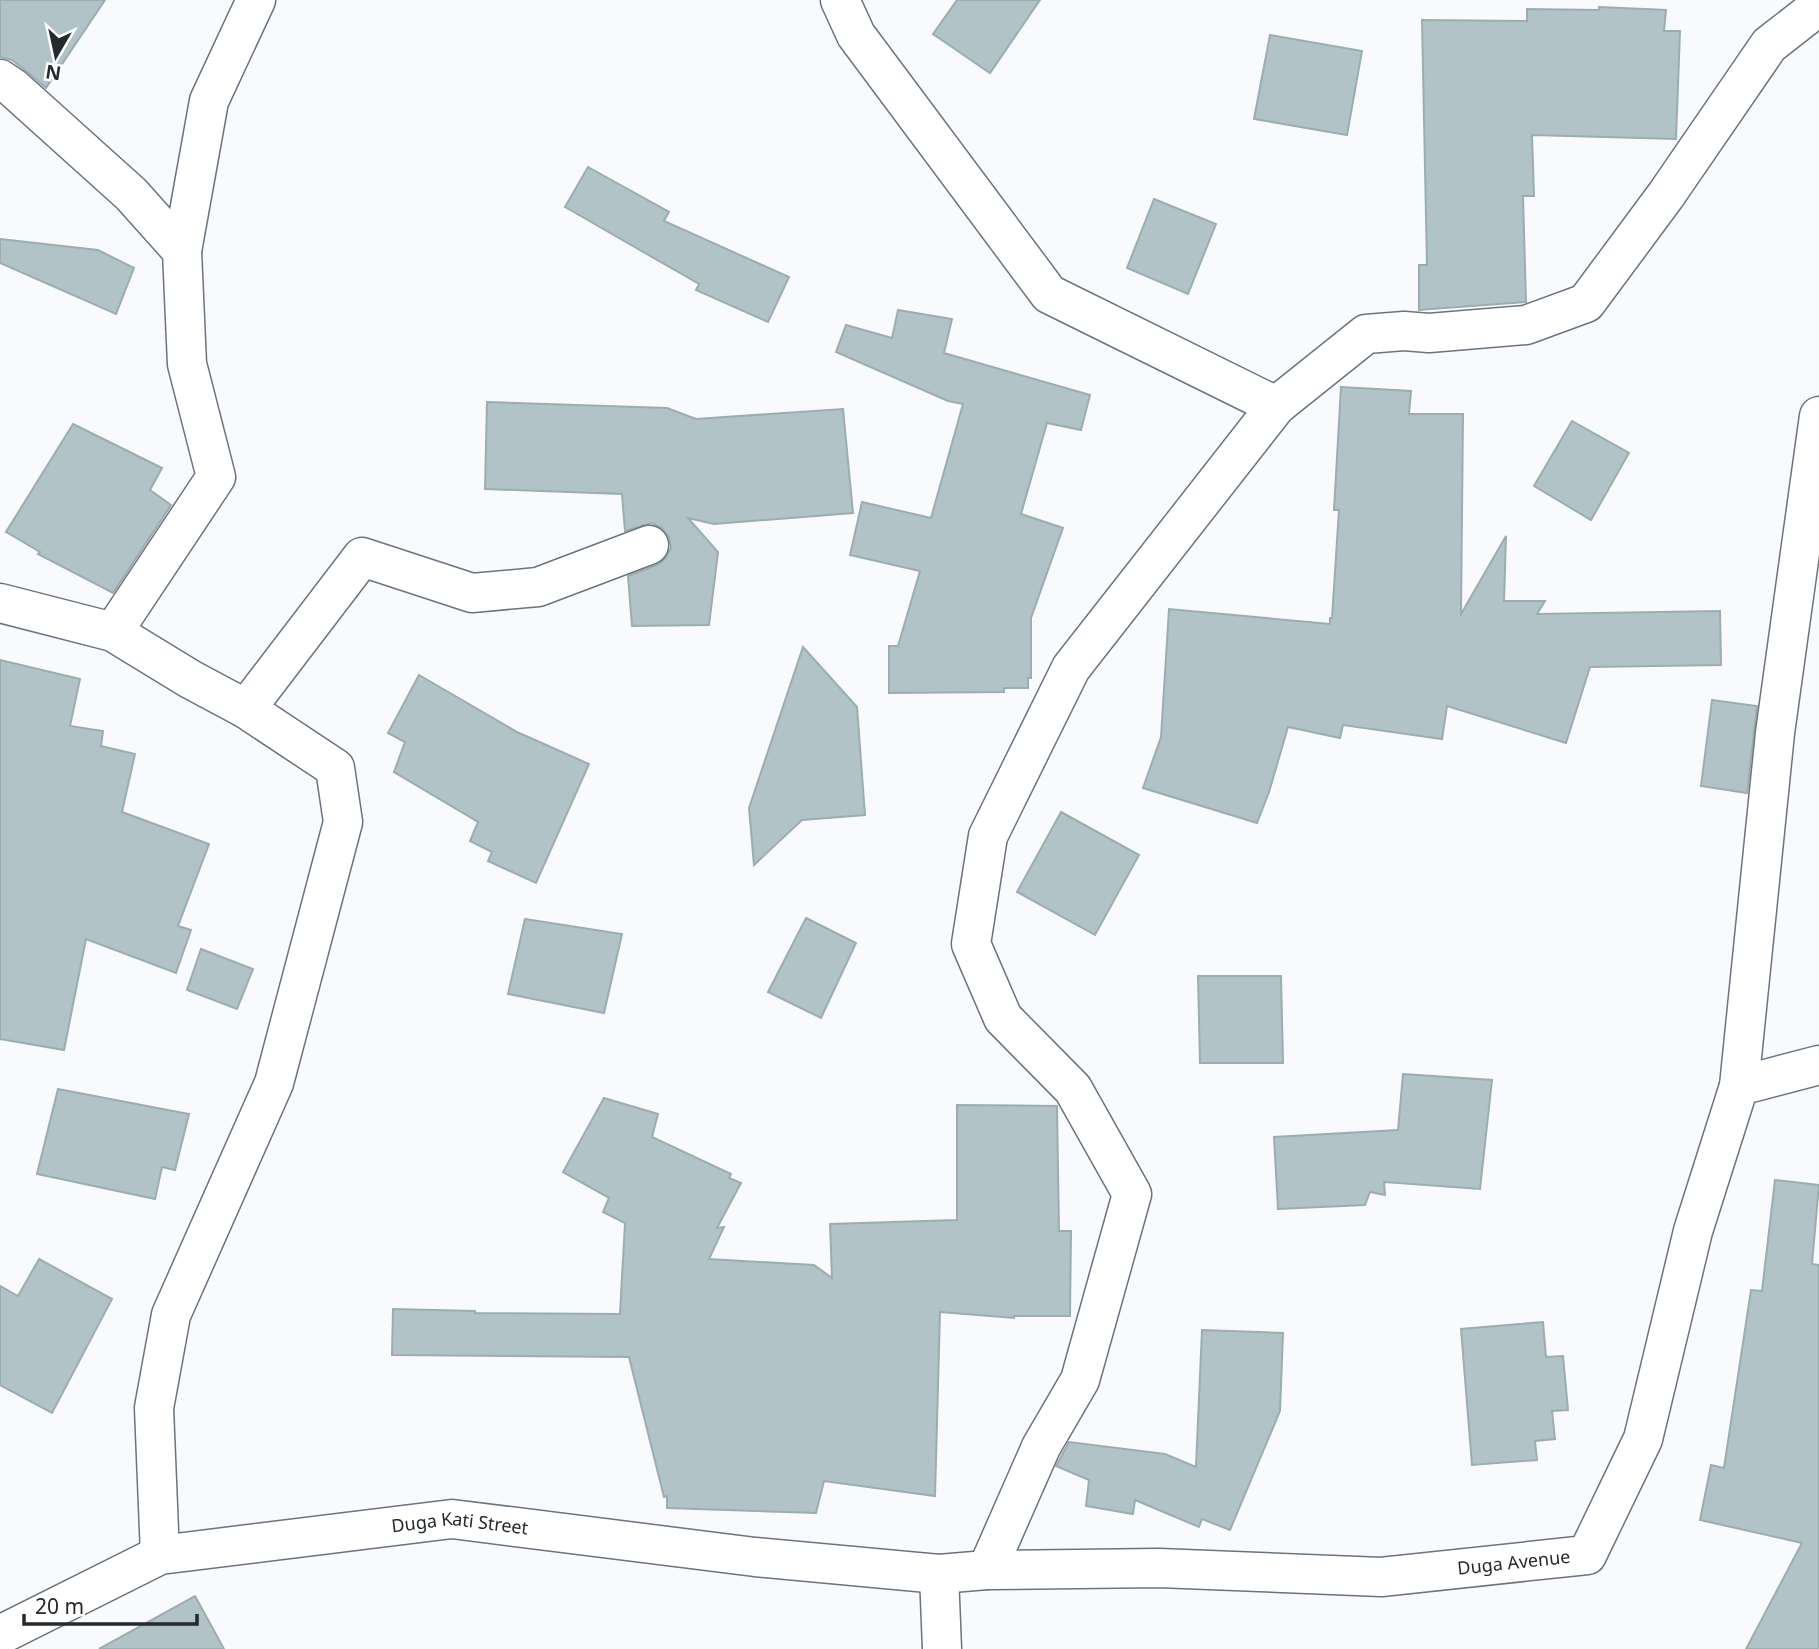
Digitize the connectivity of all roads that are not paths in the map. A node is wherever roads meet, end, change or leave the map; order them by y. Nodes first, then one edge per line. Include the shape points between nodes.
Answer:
1 (256, 0) edge
2 (840, 0) edge
3 (1819, 6) edge
4 (0, 79) edge
5 (181, 251) junction
6 (1276, 406) junction
7 (1819, 416) edge
8 (649, 545) dead end
9 (0, 603) edge
10 (113, 632) junction
11 (246, 709) junction
12 (1819, 1065) edge
13 (1740, 1086) junction
14 (160, 1555) junction
15 (987, 1570) junction
16 (939, 1574) junction
17 (0, 1635) edge
18 (942, 1649) edge

1 - 5 street via 209,101
2 - 6 street via 856,35 1049,294
3 - 6 street via 1769,45 1667,195 1586,303 1526,325 1429,334 1366,334
4 - 5 street via 131,194
5 - 10 street via 187,364 216,477
6 - 15 street via 1070,668 988,836 971,944 1003,1018 1073,1090 1132,1194 1080,1380 1041,1447
7 - 13 street via 1775,733
8 - 11 street via 538,587 472,593 362,557
9 - 10 street
10 - 11 street
11 - 14 street via 335,768 343,822 274,1083 171,1315 154,1408
12 - 13 street
13 - 15 street, Duga Avenue via 1693,1231 1643,1439 1587,1555 1381,1577 1160,1568
14 - 16 street, Duga Kati Street via 452,1519 755,1557
14 - 17 street, Duga Kati Street
15 - 16 street, Duga Avenue
16 - 18 street

